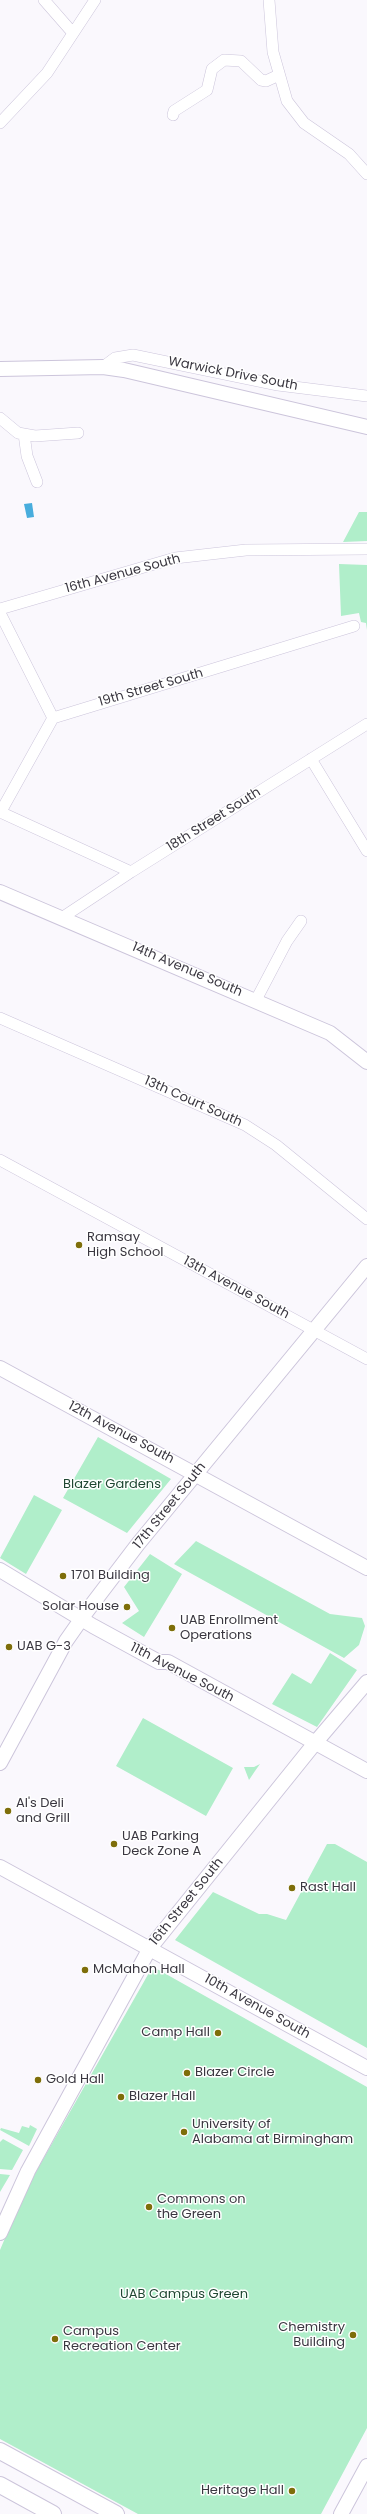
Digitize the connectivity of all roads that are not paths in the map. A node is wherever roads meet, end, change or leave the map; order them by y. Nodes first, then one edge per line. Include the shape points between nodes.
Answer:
1 (44, 0) edge
2 (95, 0) edge
3 (269, 0) edge
4 (72, 32) junction
5 (279, 75) junction
6 (173, 115) dead end
7 (0, 123) edge
8 (367, 174) edge
9 (103, 367) junction
10 (0, 369) edge
11 (367, 396) edge
12 (0, 418) edge
13 (367, 427) edge
14 (78, 433) dead end
15 (24, 434) junction
16 (37, 482) dead end
17 (367, 549) edge
18 (0, 609) edge
19 (0, 613) edge
20 (354, 626) dead end
21 (53, 718) junction
22 (367, 724) edge
23 (311, 759) junction
24 (0, 813) edge
25 (367, 850) edge
26 (131, 872) junction
27 (0, 892) edge
28 (63, 918) junction
29 (301, 921) dead end
30 (256, 1000) junction
31 (0, 1018) edge
32 (367, 1062) edge
33 (0, 1160) edge
34 (367, 1219) edge
35 (367, 1266) edge
36 (315, 1330) junction
37 (367, 1359) edge
38 (0, 1368) edge
39 (196, 1474) junction
40 (367, 1568) edge
41 (0, 1570) edge
42 (81, 1619) junction
43 (367, 1682) edge
44 (315, 1743) junction
45 (0, 1763) edge
46 (367, 1772) edge
47 (0, 1867) edge
48 (150, 1948) junction
49 (367, 2068) edge
50 (1, 2230) edge
51 (0, 2452) edge
52 (367, 2466) edge
53 (0, 2485) edge
54 (53, 2514) edge
55 (116, 2514) edge
56 (341, 2514) edge

1 - 4 street
2 - 4 street
3 - 5 street via 273,52
4 - 7 street via 47,74
5 - 6 street via 266,81 261,80 241,61 224,60 212,69 207,90 174,111
5 - 8 street via 287,101 304,123 349,154
9 - 10 street
9 - 11 street, Warwick Drive South via 115,358 133,355 278,384
9 - 13 street via 150,374
12 - 15 street via 18,433
14 - 15 street via 35,436
15 - 16 street via 27,456
17 - 18 street, 16th Avenue South via 246,550 175,558
19 - 21 street
20 - 21 street, 19th Street South
21 - 24 street
22 - 23 street, 18th Street South
23 - 25 street
23 - 26 street, 18th Street South
24 - 26 street
26 - 28 street, 18th Street South
27 - 28 street, 14th Avenue South
28 - 30 street, 14th Avenue South
29 - 30 street
30 - 32 street, 14th Avenue South via 330,1033
31 - 34 street, 13th Court South via 245,1125 276,1145
33 - 36 street, 13th Avenue South
35 - 36 street, 17th Street South
36 - 37 street, 13th Avenue South
36 - 39 street, 17th Street South
38 - 39 street, 12th Avenue South
39 - 40 street, 12th Avenue South
39 - 42 street, 17th Street South
41 - 42 street, 11th Avenue South
42 - 44 street, 11th Avenue South via 159,1662 168,1662
42 - 45 street, 17th Street South via 66,1641
43 - 44 street, 16th Street South
44 - 46 street, 11th Avenue South
44 - 48 street, 16th Street South
47 - 48 street, 10th Avenue South
48 - 49 street, 10th Avenue South
48 - 50 street, 16th Street South via 28,2171
51 - 55 main road
52 - 56 street
53 - 54 main road

